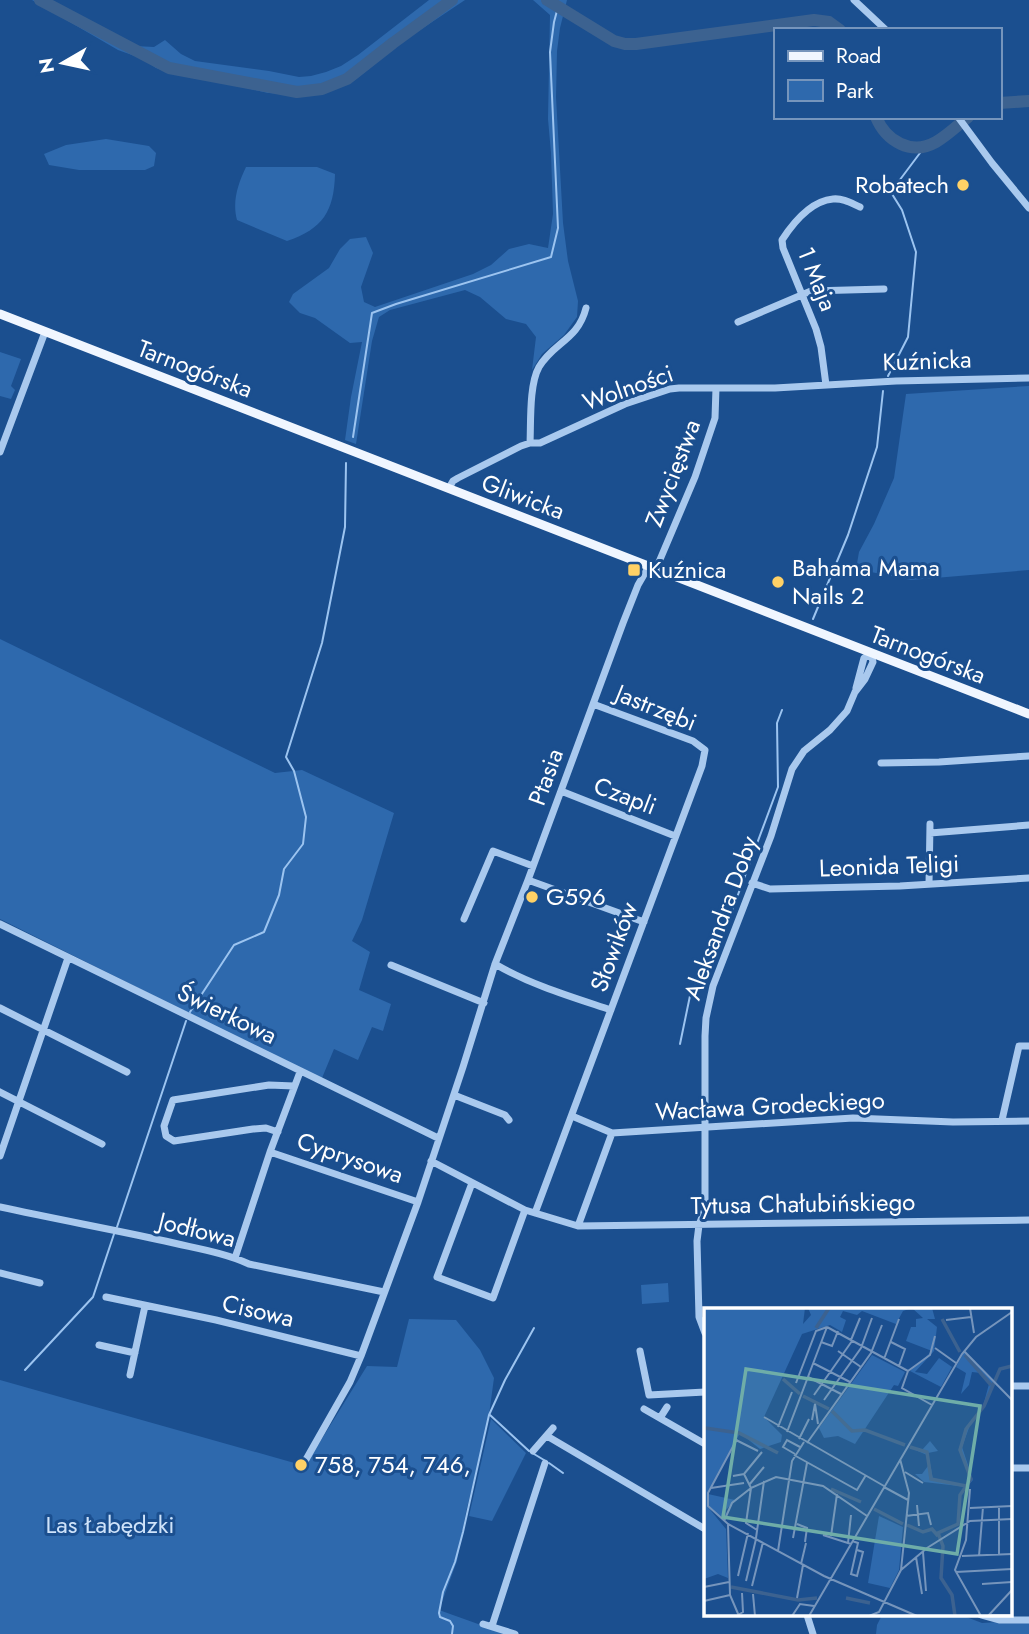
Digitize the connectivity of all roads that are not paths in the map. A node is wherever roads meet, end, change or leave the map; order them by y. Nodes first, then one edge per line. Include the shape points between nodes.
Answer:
1 (853, 0) edge
2 (884, 28) edge
3 (960, 119) edge
4 (860, 207) dead end
5 (1029, 208) edge
6 (884, 289) dead end
7 (803, 295) junction
8 (586, 308) dead end
9 (0, 314) edge
10 (738, 322) dead end
11 (45, 332) junction
12 (1029, 378) edge
13 (826, 385) junction
14 (716, 388) junction
15 (530, 443) junction
16 (0, 452) edge
17 (376, 460) joint
18 (449, 488) junction
19 (653, 568) junction
20 (871, 654) junction
21 (593, 704) junction
22 (1029, 714) edge
23 (705, 750) joint
24 (1029, 756) edge
25 (881, 763) dead end
26 (561, 791) junction
27 (930, 824) dead end
28 (1029, 825) edge
29 (930, 833) junction
30 (675, 836) junction
31 (533, 866) junction
32 (1029, 878) edge
33 (528, 880) junction
34 (752, 883) junction
35 (929, 884) junction
36 (464, 919) dead end
37 (643, 922) junction
38 (0, 924) edge
39 (68, 958) junction
40 (495, 964) junction
41 (391, 965) dead end
42 (484, 1003) junction
43 (0, 1008) edge
44 (611, 1010) junction
45 (44, 1030) junction
46 (1029, 1046) edge
47 (127, 1072) dead end
48 (300, 1072) junction
49 (294, 1086) junction
50 (0, 1092) edge
51 (454, 1095) junction
52 (19, 1102) junction
53 (572, 1115) junction
54 (509, 1120) dead end
55 (1002, 1120) junction
56 (1029, 1121) edge
57 (706, 1128) junction
58 (278, 1132) junction
59 (612, 1133) junction
60 (438, 1138) junction
61 (102, 1143) dead end
62 (270, 1152) junction
63 (0, 1156) edge
64 (431, 1161) junction
65 (472, 1183) junction
66 (418, 1202) junction
67 (0, 1207) edge
68 (525, 1210) junction
69 (535, 1213) junction
70 (1029, 1220) edge
71 (699, 1225) junction
72 (578, 1226) junction
73 (236, 1258) junction
74 (0, 1273) edge
75 (40, 1283) dead end
76 (384, 1292) junction
77 (106, 1297) dead end
78 (145, 1306) junction
79 (704, 1330) edge
80 (99, 1346) dead end
81 (640, 1351) dead end
82 (135, 1353) junction
83 (361, 1356) junction
84 (130, 1376) dead end
85 (704, 1392) edge
86 (667, 1407) dead end
87 (644, 1409) dead end
88 (660, 1418) junction
89 (553, 1428) dead end
90 (547, 1436) junction
91 (704, 1443) edge
92 (533, 1451) dead end
93 (304, 1463) dead end
94 (545, 1463) dead end
95 (704, 1528) edge
96 (807, 1616) edge
97 (985, 1616) edge
98 (1029, 1620) edge
99 (515, 1634) edge
100 (813, 1634) edge

1 - 2 street
3 - 5 street
4 - 7 street, 1 Maja via 832,199 807,211 789,228 783,248
6 - 7 street
7 - 10 street
7 - 13 street, 1 Maja via 821,347
8 - 15 street via 573,334 538,369
9 - 11 main road, Tarnogórska
11 - 16 street
11 - 17 main road, Tarnogórska
12 - 13 street, Kuźnicka
13 - 14 street, Wolności
14 - 15 street, Wolności via 670,389 540,443
14 - 19 street, Zwycięstwa via 715,418 695,477
15 - 18 street, Wolności via 458,478
17 - 18 main road, Gliwicka
18 - 19 main road, Gliwicka
19 - 20 main road, Tarnogórska
19 - 21 street, Ptasia via 638,585
20 - 22 main road, Tarnogórska
20 - 34 street, Aleksandra Doby via 864,659 847,711 804,751 792,769
21 - 23 street, Jastrzębi via 693,741
21 - 26 street, Ptasia
23 - 30 street, Słowików
24 - 25 street
26 - 30 street, Czapli
26 - 31 street, Ptasia
27 - 29 street
28 - 29 street
29 - 35 street
30 - 37 street, Słowików
31 - 33 street, Ptasia
31 - 36 street via 493,851
32 - 35 street, Leonida Teligi
33 - 37 street
33 - 40 street, Ptasia
34 - 35 street, Leonida Teligi via 770,889
34 - 57 street, Aleksandra Doby via 709,1003
37 - 44 street, Słowików
38 - 39 street, Świerkowa
39 - 45 street
39 - 48 street, Świerkowa
40 - 42 street, Ptasia
40 - 44 street
41 - 42 street
42 - 51 street, Ptasia
43 - 45 street
44 - 53 street, Słowików
45 - 47 street
45 - 52 street
46 - 55 street via 1019,1046
48 - 49 street, Cyprysowa
48 - 60 street, Świerkowa
49 - 58 street, Cyprysowa
49 - 58 street, Świerkowa via 269,1085 173,1100 164,1126 166,1136 174,1141 253,1129
50 - 52 street
51 - 54 street
51 - 60 street, Ptasia
52 - 61 street
52 - 63 street
53 - 59 street
53 - 69 street, Słowików
55 - 56 street, Wacława Grodeckiego
55 - 57 street, Wacława Grodeckiego via 853,1118
57 - 59 street, Wacława Grodeckiego
57 - 71 street, Aleksandra Doby via 705,1209
58 - 62 street, Cyprysowa
59 - 72 street
60 - 64 street, Ptasia
62 - 66 street, Cyprysowa
62 - 73 street, Cyprysowa
64 - 65 street, Tytusa Chałubińskiego
64 - 66 street, Ptasia
65 - 68 street, Tytusa Chałubińskiego
65 - 68 street via 437,1277 492,1298
66 - 76 street, Ptasia
67 - 73 street, Jodłowa
68 - 69 street, Tytusa Chałubińskiego
69 - 72 street, Tytusa Chałubińskiego
70 - 71 street, Tytusa Chałubińskiego
71 - 72 street, Tytusa Chałubińskiego
71 - 79 street, Aleksandra Doby via 698,1296
73 - 76 street, Jodłowa
74 - 75 street
76 - 83 street, Ptasia
77 - 78 street, Cisowa
78 - 82 street
78 - 83 street, Cisowa
80 - 82 street
81 - 85 street via 649,1395
82 - 84 street
83 - 93 street, Ptasia
86 - 88 street
87 - 88 street
88 - 91 street
89 - 90 street
90 - 92 street
90 - 95 street
94 - 99 street via 488,1625
96 - 100 street
97 - 98 street

